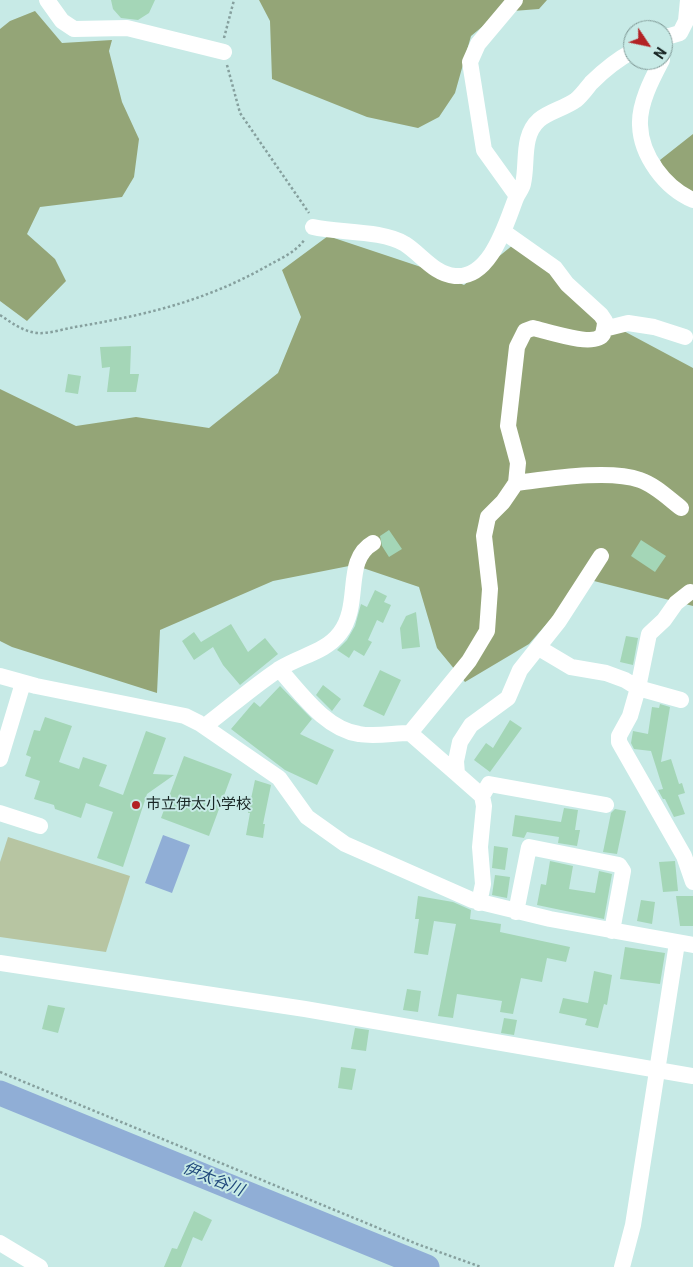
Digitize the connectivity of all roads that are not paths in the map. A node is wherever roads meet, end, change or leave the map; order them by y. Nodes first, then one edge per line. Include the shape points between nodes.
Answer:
1 (47, 0) edge
2 (515, 0) edge
3 (688, 0) edge
4 (680, 33) junction
5 (673, 35) edge
6 (673, 43) edge
7 (224, 52) road end
8 (623, 59) edge
9 (656, 70) edge
10 (517, 196) junction
11 (693, 200) edge
12 (313, 227) road end
13 (504, 232) junction
14 (604, 329) junction
15 (685, 337) dead end
16 (516, 483) junction
17 (681, 508) dead end
18 (373, 543) dead end
19 (600, 556) dead end
20 (690, 592) dead end
21 (539, 648) junction
22 (279, 669) junction
23 (0, 676) edge
24 (23, 682) junction
25 (638, 688) junction
26 (681, 700) dead end
27 (205, 726) junction
28 (410, 732) junction
29 (0, 759) edge
30 (457, 774) junction
31 (482, 796) junction
32 (606, 805) dead end
33 (0, 813) edge
34 (40, 826) dead end
35 (693, 882) edge
36 (479, 903) junction
37 (516, 912) junction
38 (612, 931) junction
39 (685, 944) edge
40 (0, 963) edge
41 (658, 1070) junction
42 (693, 1076) edge
43 (0, 1244) edge
44 (40, 1267) edge
45 (622, 1267) edge

1 - 7 street via 62,22 74,29 127,28
2 - 10 street via 478,44 470,62 484,150
3 - 4 street via 686,21
4 - 5 street
4 - 6 street
8 - 10 street via 592,82 577,99 540,119 526,147 523,186
9 - 11 street via 648,86 640,124 646,153 661,176
10 - 13 street
12 - 13 street via 382,236 404,243 435,269 457,276 470,275 484,263
13 - 14 street via 555,268 567,284 601,315
14 - 15 street via 628,323
14 - 16 street via 598,338 589,341 533,328 525,331 518,347 508,426 518,463
16 - 17 street via 582,476 638,479
16 - 28 street via 488,517 484,536 490,589 487,631 469,662
18 - 22 street via 365,547 354,565 354,596 340,633 324,648
19 - 21 street
20 - 25 street via 676,603 650,634
21 - 25 street via 571,666 606,673
21 - 30 street via 520,670 508,698 471,725 460,742
22 - 27 street
22 - 28 street via 320,713 338,726 360,734
23 - 24 street
24 - 27 street via 185,716
24 - 29 street
25 - 26 street
25 - 35 street via 619,742 684,856
27 - 36 street via 279,778 307,818 335,838
28 - 30 street
30 - 31 street
31 - 32 street via 489,784
31 - 36 street via 480,847 483,884
33 - 34 street
36 - 37 street
37 - 38 street
37 - 38 street via 529,847 619,865 623,871
38 - 39 street
39 - 41 street
40 - 41 street via 305,1009
41 - 42 street
41 - 45 street via 633,1225
43 - 44 street

